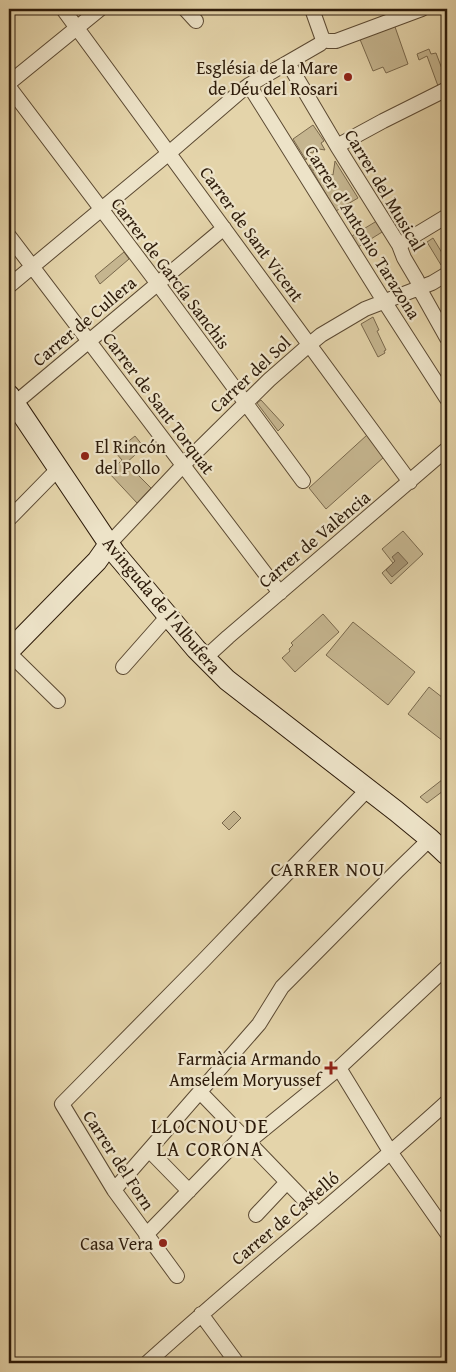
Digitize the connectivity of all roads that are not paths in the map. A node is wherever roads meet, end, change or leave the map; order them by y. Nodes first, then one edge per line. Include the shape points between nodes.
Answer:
1 (62, 9) edge
2 (100, 9) edge
3 (185, 9) edge
4 (312, 9) edge
5 (422, 9) edge
6 (196, 22) dead end
7 (77, 28) junction
8 (323, 40) junction
9 (288, 63) junction
10 (9, 85) edge
11 (248, 85) junction
12 (447, 89) edge
13 (337, 146) junction
14 (169, 152) junction
15 (101, 209) junction
16 (447, 216) edge
17 (224, 228) junction
18 (9, 236) edge
19 (400, 245) junction
20 (33, 266) junction
21 (447, 274) edge
22 (158, 284) junction
23 (9, 286) edge
24 (419, 288) junction
25 (384, 301) junction
26 (447, 338) edge
27 (89, 342) junction
28 (310, 344) junction
29 (12, 399) edge
30 (447, 399) edge
31 (245, 403) junction
32 (447, 449) edge
33 (182, 465) junction
34 (58, 469) junction
35 (303, 481) dead end
36 (410, 482) junction
37 (9, 520) edge
38 (109, 544) junction
39 (280, 593) junction
40 (168, 616) junction
41 (9, 652) edge
42 (205, 658) junction
43 (123, 667) dead end
44 (58, 701) dead end
45 (368, 789) junction
46 (430, 839) junction
47 (447, 855) edge
48 (447, 967) edge
49 (338, 1068) junction
50 (200, 1092) junction
51 (447, 1102) edge
52 (245, 1139) junction
53 (148, 1150) junction
54 (391, 1153) junction
55 (287, 1182) junction
56 (114, 1190) junction
57 (189, 1191) junction
58 (318, 1214) junction
59 (256, 1216) dead end
60 (447, 1233) edge
61 (146, 1235) junction
62 (177, 1276) dead end
63 (201, 1314) junction
64 (147, 1363) edge
65 (238, 1363) edge

1 - 7 street, Carrer de Sant Vicent
2 - 7 street
3 - 6 street
4 - 8 street
5 - 8 street via 336,41
7 - 10 street
7 - 14 street, Carrer de Sant Vicent
8 - 9 street
9 - 11 street
9 - 13 street, Carrer del Musical
10 - 15 street, Carrer de García Sanchis
11 - 14 street
11 - 25 street, Carrer d'Antonio Tarazona
12 - 13 street
13 - 19 street, Carrer del Musical
14 - 15 street
14 - 17 street, Carrer de Sant Vicent
15 - 20 street
15 - 22 street, Carrer de García Sanchis
16 - 19 street
17 - 22 street, Carrer de Cullera
17 - 28 street, Carrer de Sant Vicent
18 - 20 street, Carrer de Sant Torquat
19 - 24 street, Carrer del Musical
20 - 23 street
20 - 27 street, Carrer de Sant Torquat
21 - 24 street, Carrer del Sol
22 - 27 street, Carrer de Cullera
22 - 31 street, Carrer de García Sanchis
24 - 25 street, Carrer del Sol
24 - 26 street, Carrer del Musical
25 - 28 street, Carrer del Sol via 365,309
25 - 30 street, Carrer d'Antonio Tarazona
27 - 29 street, Carrer de Cullera
27 - 33 street, Carrer de Sant Torquat
28 - 31 street, Carrer del Sol
28 - 36 street, Carrer de Sant Vicent
29 - 34 street, Avinguda de l'Albufera
31 - 33 street, Carrer del Sol
31 - 35 street, Carrer de García Sanchis
32 - 36 street, Carrer de València
33 - 38 street, Carrer del Sol
33 - 39 street, Carrer de Sant Torquat
34 - 37 street
34 - 38 street, Avinguda de l'Albufera
36 - 39 street, Carrer de València
38 - 40 street, Avinguda de l'Albufera
38 - 41 street
39 - 42 street, Carrer de València
40 - 42 street, Avinguda de l'Albufera
40 - 43 street
41 - 44 street
42 - 45 street, Avinguda de l'Albufera via 227,680
45 - 46 street, Avinguda de l'Albufera
45 - 56 street, Carrer del Forn via 62,1104
46 - 47 street, Avinguda de l'Albufera
46 - 50 street via 282,987 259,1024
48 - 49 street, Carrer del Forn
49 - 52 street, Carrer del Forn
49 - 54 street
50 - 52 street
50 - 53 street
51 - 54 street, Carrer de Castelló
52 - 55 street
52 - 57 street, Carrer del Forn
53 - 56 street
53 - 57 street
54 - 58 street, Carrer de Castelló
54 - 60 street
55 - 58 street
55 - 59 street
56 - 61 street, Carrer del Forn
57 - 61 street, Carrer del Forn
58 - 63 street, Carrer de Castelló
61 - 62 street, Carrer del Forn
63 - 64 street, Carrer de Castelló
63 - 65 street

